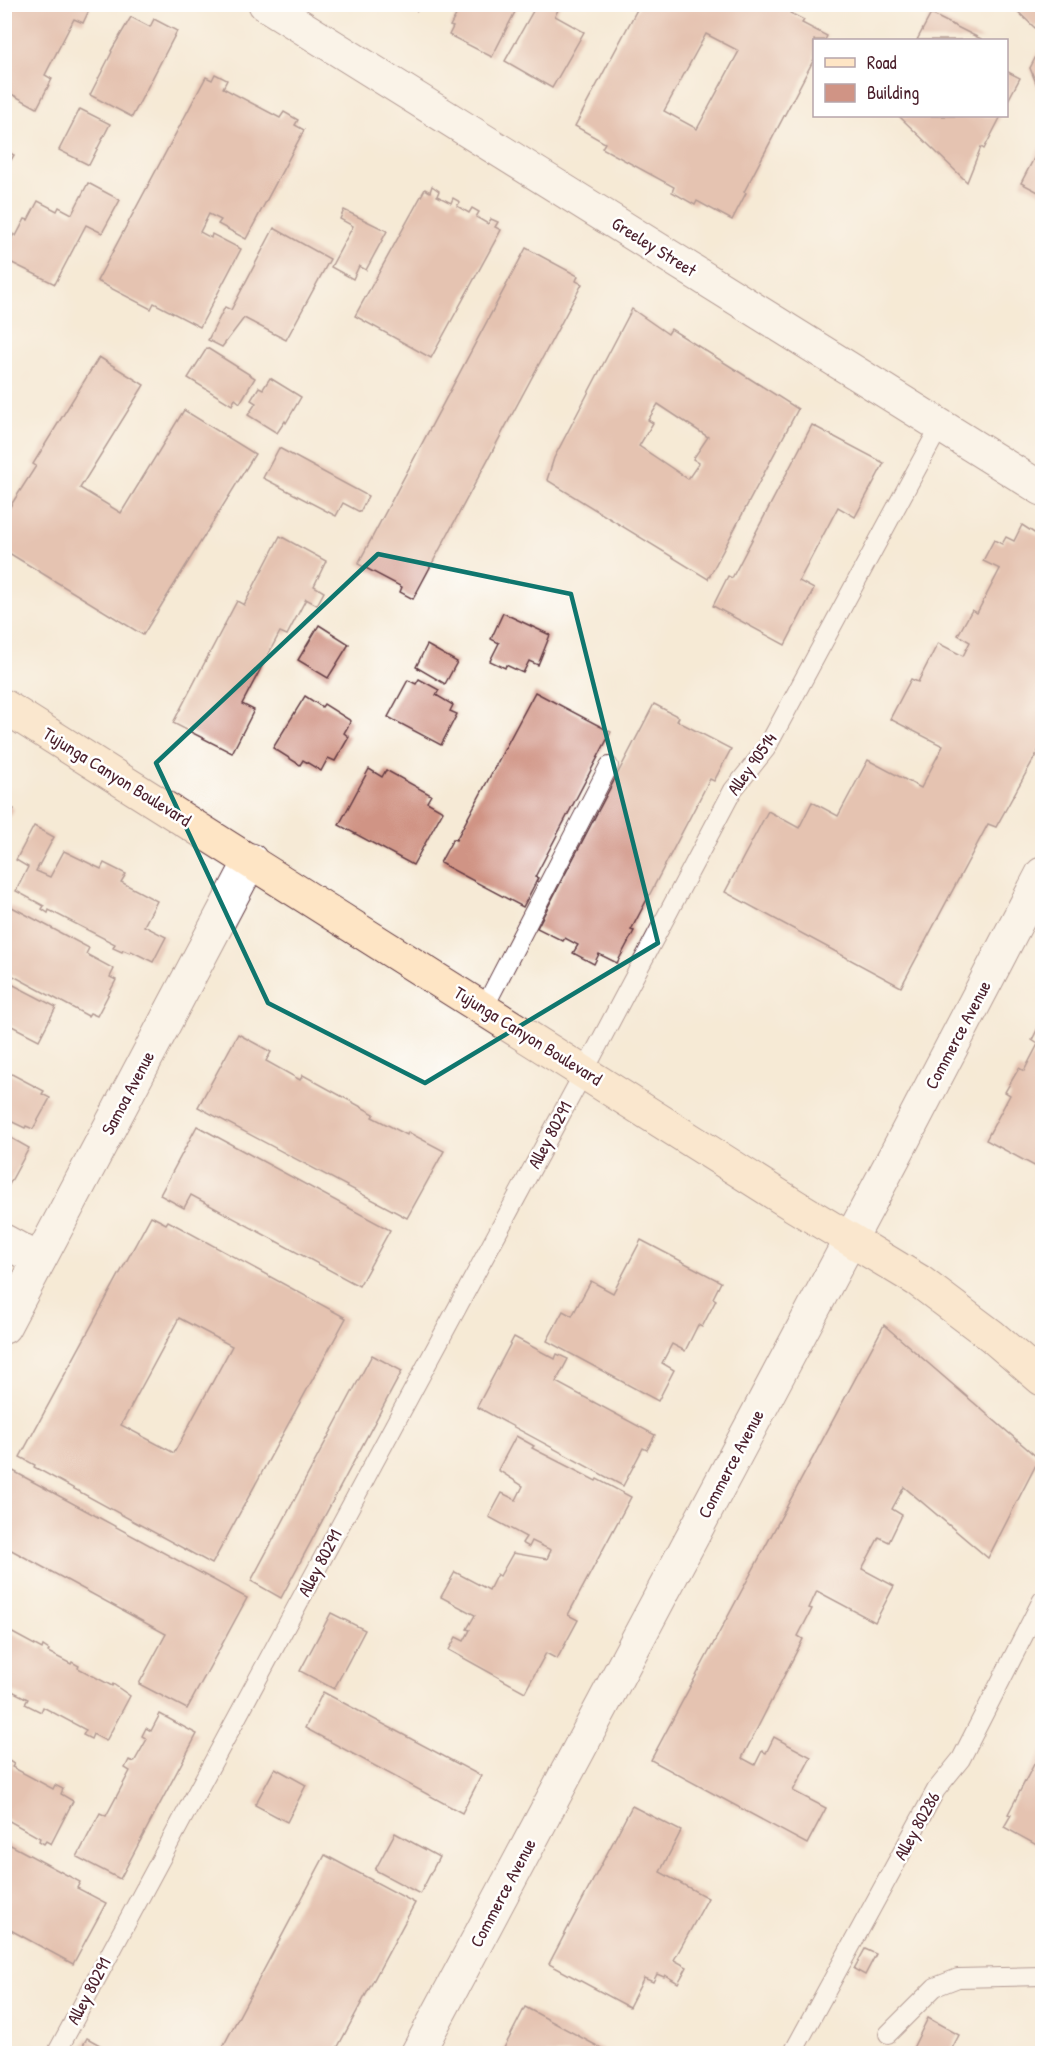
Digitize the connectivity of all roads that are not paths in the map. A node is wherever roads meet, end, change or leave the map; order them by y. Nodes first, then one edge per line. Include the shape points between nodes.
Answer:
1 (265, 4) edge
2 (940, 426) junction
3 (1042, 489) edge
4 (4, 706) edge
5 (609, 766) dead end
6 (251, 860) junction
7 (1042, 877) edge
8 (484, 1008) junction
9 (584, 1072) junction
10 (849, 1240) junction
11 (4, 1241) edge
12 (39, 1260) junction
13 (4, 1327) edge
14 (1042, 1379) edge
15 (1042, 1600) edge
16 (1042, 1976) edge
17 (888, 2034) dead end
18 (56, 2054) edge
19 (417, 2054) edge
20 (792, 2054) edge

1 - 2 street, Greeley Street
2 - 3 street, Greeley Street
2 - 9 lane, Alley 90514 via 766,749 733,790
4 - 6 main road, Tujunga Canyon Boulevard
5 - 8 lane
6 - 8 main road, Tujunga Canyon Boulevard
6 - 12 street, Samoa Avenue
7 - 10 street, Commerce Avenue
8 - 9 main road, Tujunga Canyon Boulevard
9 - 10 main road, Tujunga Canyon Boulevard
9 - 18 lane, Alley 80291
10 - 14 main road, Tujunga Canyon Boulevard via 920,1281
10 - 19 street, Commerce Avenue
11 - 12 street
12 - 13 street, Samoa Avenue
15 - 20 lane, Alley 80286 via 961,1759 936,1790
16 - 17 lane via 958,1978 935,1987

